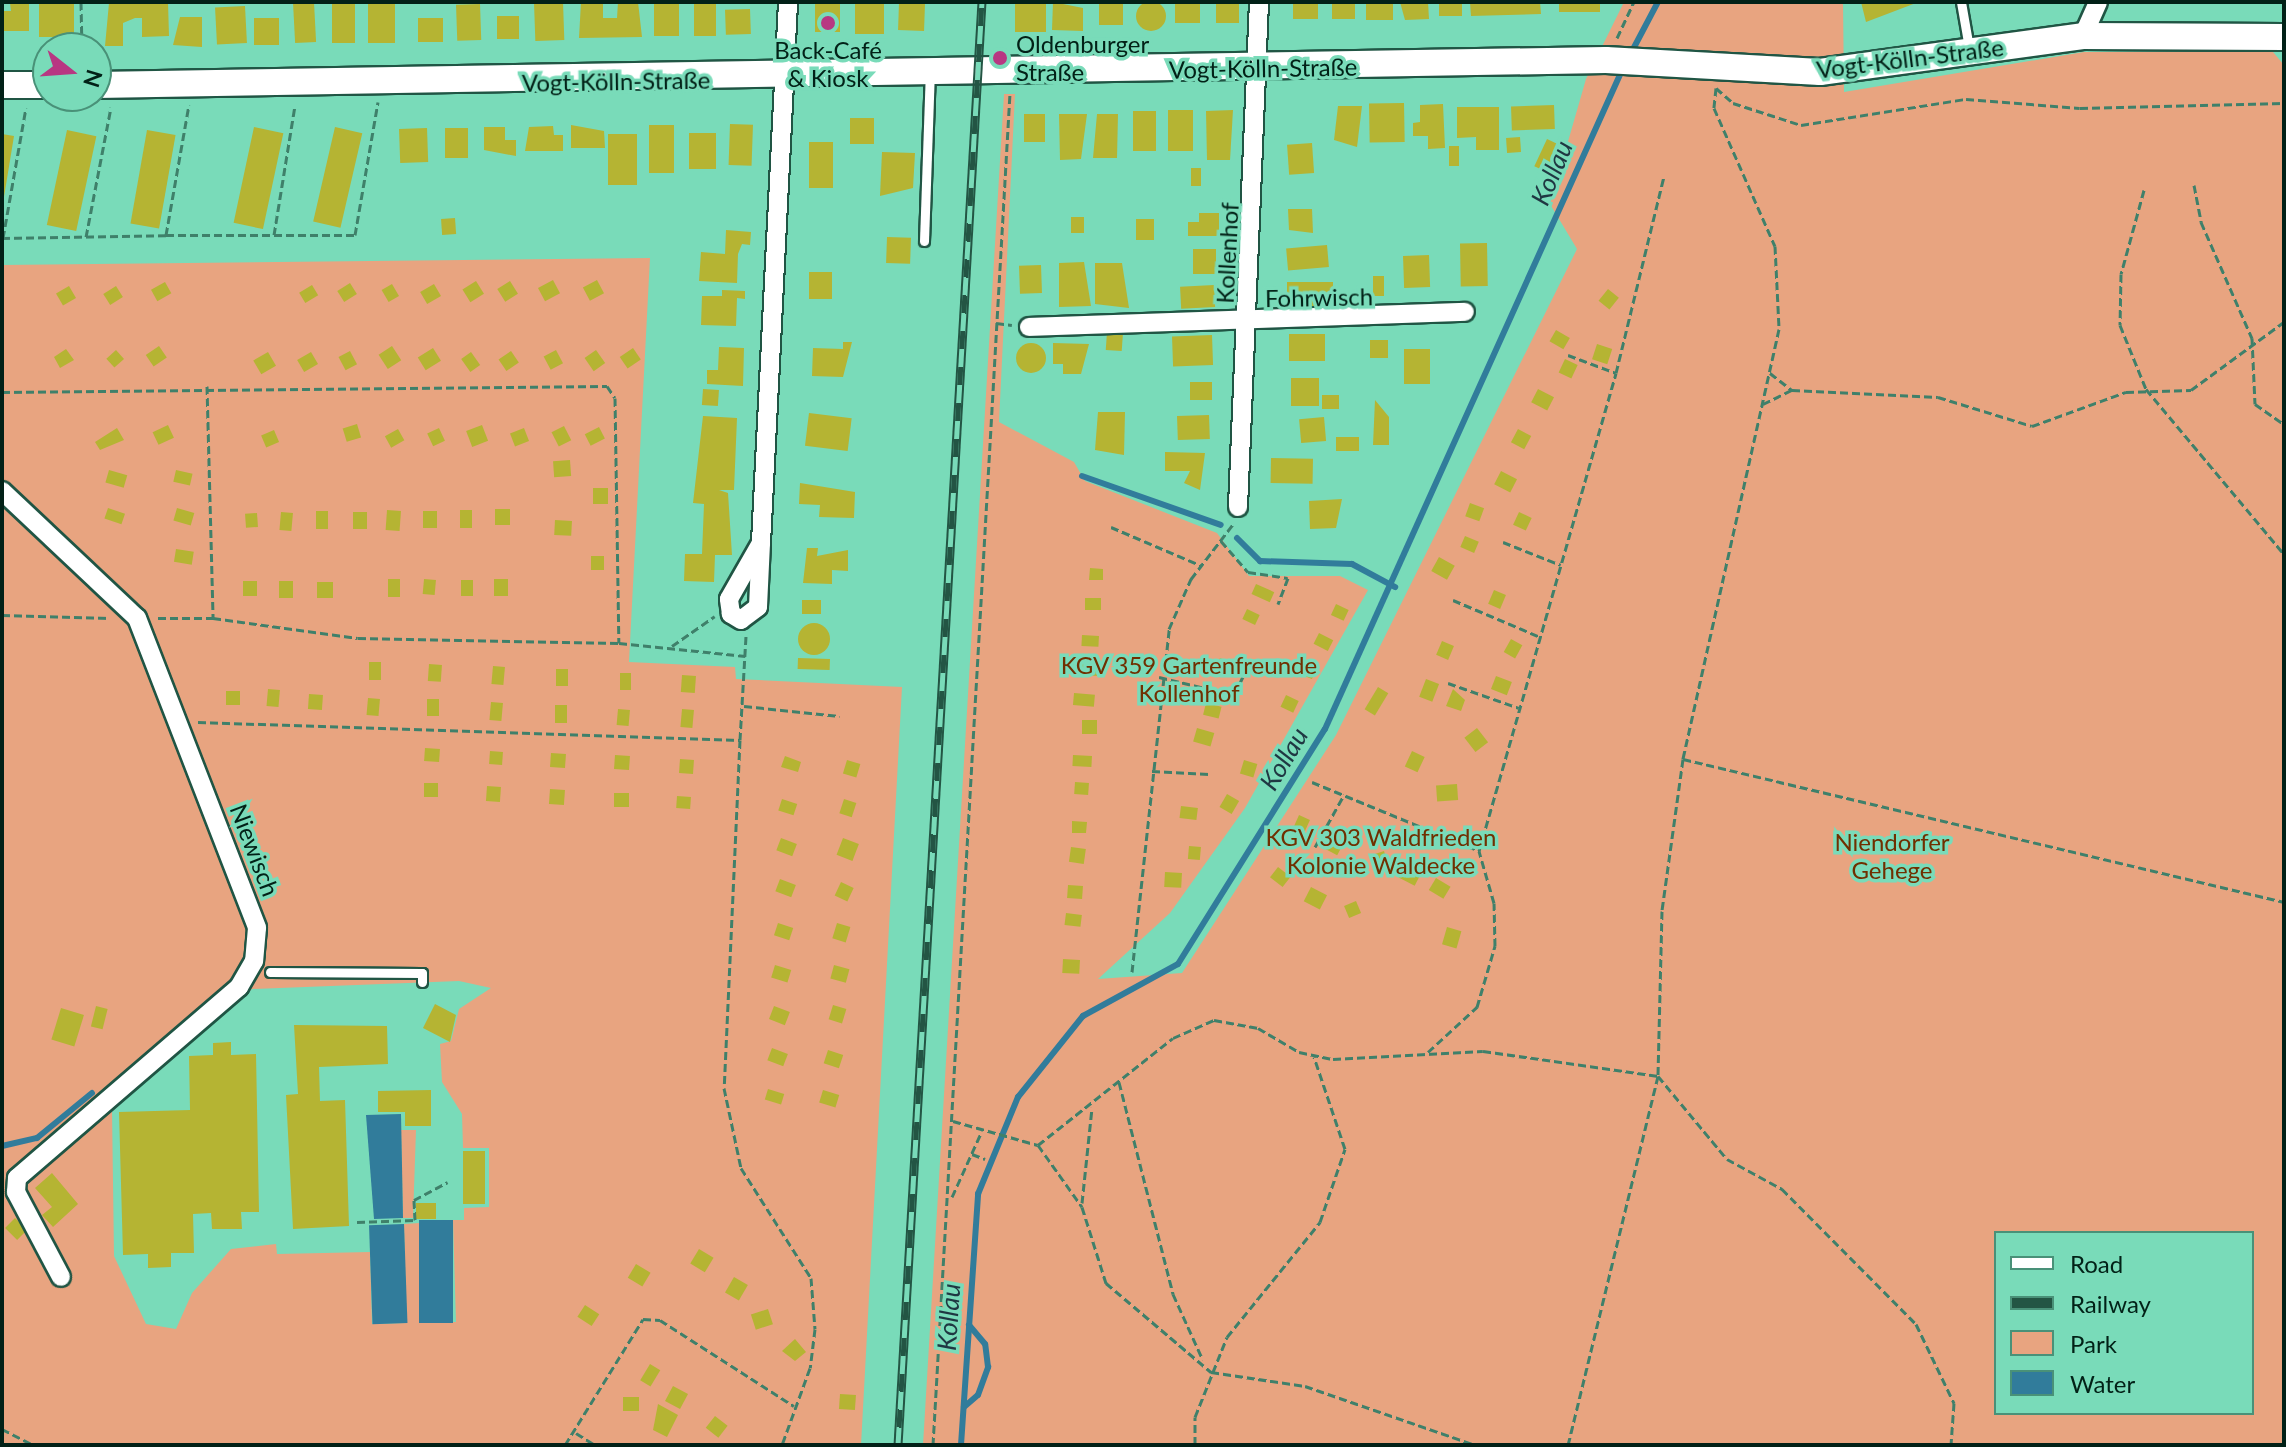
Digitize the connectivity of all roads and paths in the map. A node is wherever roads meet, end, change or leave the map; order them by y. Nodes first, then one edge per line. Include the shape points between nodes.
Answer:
1 (81, 2) edge
2 (788, 2) edge
3 (1259, 2) edge
4 (1634, 2) edge
5 (1961, 2) edge
6 (2098, 2) edge
7 (82, 32) edge
8 (2083, 36) junction
9 (2283, 37) edge
10 (1970, 52) junction
11 (1610, 60) junction
12 (1261, 68) junction
13 (930, 73) junction
14 (1011, 73) junction
15 (1715, 77) junction
16 (785, 79) junction
17 (2, 85) edge
18 (32, 85) edge
19 (381, 85) junction
20 (112, 86) edge
21 (297, 87) junction
22 (192, 89) junction
23 (2284, 103) edge
24 (32, 112) edge
25 (103, 112) edge
26 (1664, 176) dead end
27 (2194, 185) dead end
28 (2144, 190) dead end
29 (166, 235) junction
30 (274, 235) junction
31 (86, 237) junction
32 (2, 238) edge
33 (924, 241) dead end
34 (1465, 312) dead end
35 (2284, 322) edge
36 (1247, 323) junction
37 (1029, 327) dead end
38 (2253, 348) junction
39 (1568, 355) dead end
40 (1616, 373) junction
41 (1770, 373) junction
42 (207, 386) junction
43 (2146, 389) junction
44 (1792, 390) junction
45 (2, 392) edge
46 (1762, 405) junction
47 (2284, 424) edge
48 (2, 491) edge
49 (1238, 507) joint
50 (1111, 527) dead end
51 (1221, 541) junction
52 (1503, 542) dead end
53 (761, 543) junction
54 (2284, 554) edge
55 (1200, 565) junction
56 (1561, 565) junction
57 (1453, 600) dead end
58 (1278, 604) dead end
59 (728, 607) junction
60 (2, 615) edge
61 (137, 618) junction
62 (213, 618) junction
63 (747, 620) junction
64 (1540, 637) junction
65 (619, 643) junction
66 (671, 647) junction
67 (745, 656) junction
68 (1248, 666) dead end
69 (1159, 677) junction
70 (1448, 683) dead end
71 (744, 706) junction
72 (1519, 708) junction
73 (839, 716) dead end
74 (178, 721) junction
75 (740, 740) junction
76 (1683, 759) junction
77 (1152, 771) junction
78 (1209, 774) dead end
79 (1312, 782) dead end
80 (1344, 795) junction
81 (1315, 847) dead end
82 (1479, 851) junction
83 (2284, 902) edge
84 (270, 972) dead end
85 (1132, 972) dead end
86 (422, 982) dead end
87 (1428, 1052) junction
88 (1314, 1057) junction
89 (1658, 1076) junction
90 (1119, 1082) junction
91 (1092, 1106) junction
92 (953, 1121) junction
93 (982, 1131) junction
94 (1038, 1145) junction
95 (972, 1154) junction
96 (985, 1159) dead end
97 (448, 1182) dead end
98 (951, 1200) junction
99 (1082, 1207) junction
100 (357, 1222) dead end
101 (61, 1277) dead end
102 (1205, 1364) junction
103 (1211, 1372) junction
104 (794, 1406) junction
105 (2, 1429) edge
106 (576, 1433) junction
107 (34, 1445) edge
108 (565, 1445) edge
109 (595, 1445) edge
110 (782, 1445) edge
111 (933, 1445) edge
112 (1195, 1445) edge
113 (1475, 1445) edge
114 (1568, 1445) edge
115 (1951, 1445) edge

1 - 7 path
2 - 16 street
3 - 12 street, Kollenhof
4 - 11 path
5 - 10 lane
6 - 8 street
8 - 9 street, Vogt-Kölln-Straße
8 - 10 street, Vogt-Kölln-Straße
10 - 15 street, Vogt-Kölln-Straße via 1820,72
11 - 12 street, Vogt-Kölln-Straße
11 - 15 street, Vogt-Kölln-Straße via 1655,62
12 - 14 street, Vogt-Kölln-Straße
12 - 36 street, Kollenhof
13 - 14 street, Vogt-Kölln-Straße
13 - 16 street, Vogt-Kölln-Straße
13 - 33 lane
14 - 92 path
15 - 23 path via 1733,103 1801,125 1966,99 2080,108
15 - 41 path via 1714,108 1775,246 1779,329
16 - 19 street, Vogt-Kölln-Straße
16 - 53 street
17 - 18 street
19 - 21 street, Vogt-Kölln-Straße
19 - 30 path via 355,235
20 - 22 street, Vogt-Kölln-Straße
21 - 22 street, Vogt-Kölln-Straße
21 - 30 path
22 - 29 path
24 - 32 path
25 - 31 path
26 - 40 path
27 - 38 path via 2201,222
28 - 43 path via 2116,304
29 - 30 path
29 - 31 path
31 - 32 path
34 - 36 street, Fohrwisch
35 - 38 path
36 - 37 street, Fohrwisch
36 - 49 street, Kollenhof
38 - 43 path via 2191,390
38 - 47 path via 2255,404
39 - 40 path
40 - 56 path
41 - 44 path
41 - 46 path
42 - 45 path
42 - 62 path
42 - 65 path via 607,386 615,398
43 - 44 path via 2032,426 1938,397
43 - 54 path
44 - 46 path
46 - 76 path
48 - 61 street, Niewisch
49 - 51 path
50 - 55 path
51 - 55 path
51 - 58 path via 1248,572 1288,578
52 - 56 path
53 - 59 street
53 - 63 street via 760,597
55 - 69 path via 1169,629
56 - 64 path
57 - 64 path
59 - 63 street
59 - 66 path
60 - 61 path
61 - 62 path
61 - 74 street, Niewisch
62 - 65 path via 358,638
63 - 67 path
64 - 72 path
65 - 66 path
66 - 67 path
67 - 71 path
68 - 69 path via 1234,695
69 - 77 path
70 - 72 path
71 - 73 path
71 - 75 path
72 - 82 path
74 - 75 path
74 - 101 street, Niewisch via 253,906 257,950 239,987 17,1178 16,1192
75 - 104 path via 724,1088 741,1168 811,1278 810,1368
76 - 83 path
76 - 89 path via 1662,911
77 - 78 path
77 - 85 path
79 - 80 path
80 - 81 path
80 - 82 path
82 - 87 path via 1494,903 1495,946 1477,1007
84 - 86 lane via 422,973
87 - 88 path
87 - 89 path via 1557,1058
88 - 90 path via 1258,1028 1214,1020 1173,1038
88 - 103 path via 1345,1149 1320,1222 1227,1337
89 - 114 path
89 - 115 path via 1727,1159 1782,1189 1916,1324 1954,1403
90 - 91 path
90 - 102 path via 1173,1294
91 - 94 path
91 - 99 path
92 - 93 path
92 - 98 path
93 - 94 path via 1008,1142
93 - 95 path
94 - 99 path
95 - 96 path
95 - 98 path
97 - 100 path via 414,1200 415,1220
98 - 111 path
99 - 102 path via 1106,1283
102 - 103 path
103 - 112 path via 1195,1417
103 - 113 path via 1305,1386
104 - 106 path via 660,1320 643,1319
104 - 110 path
105 - 107 path
106 - 108 path
106 - 109 path

